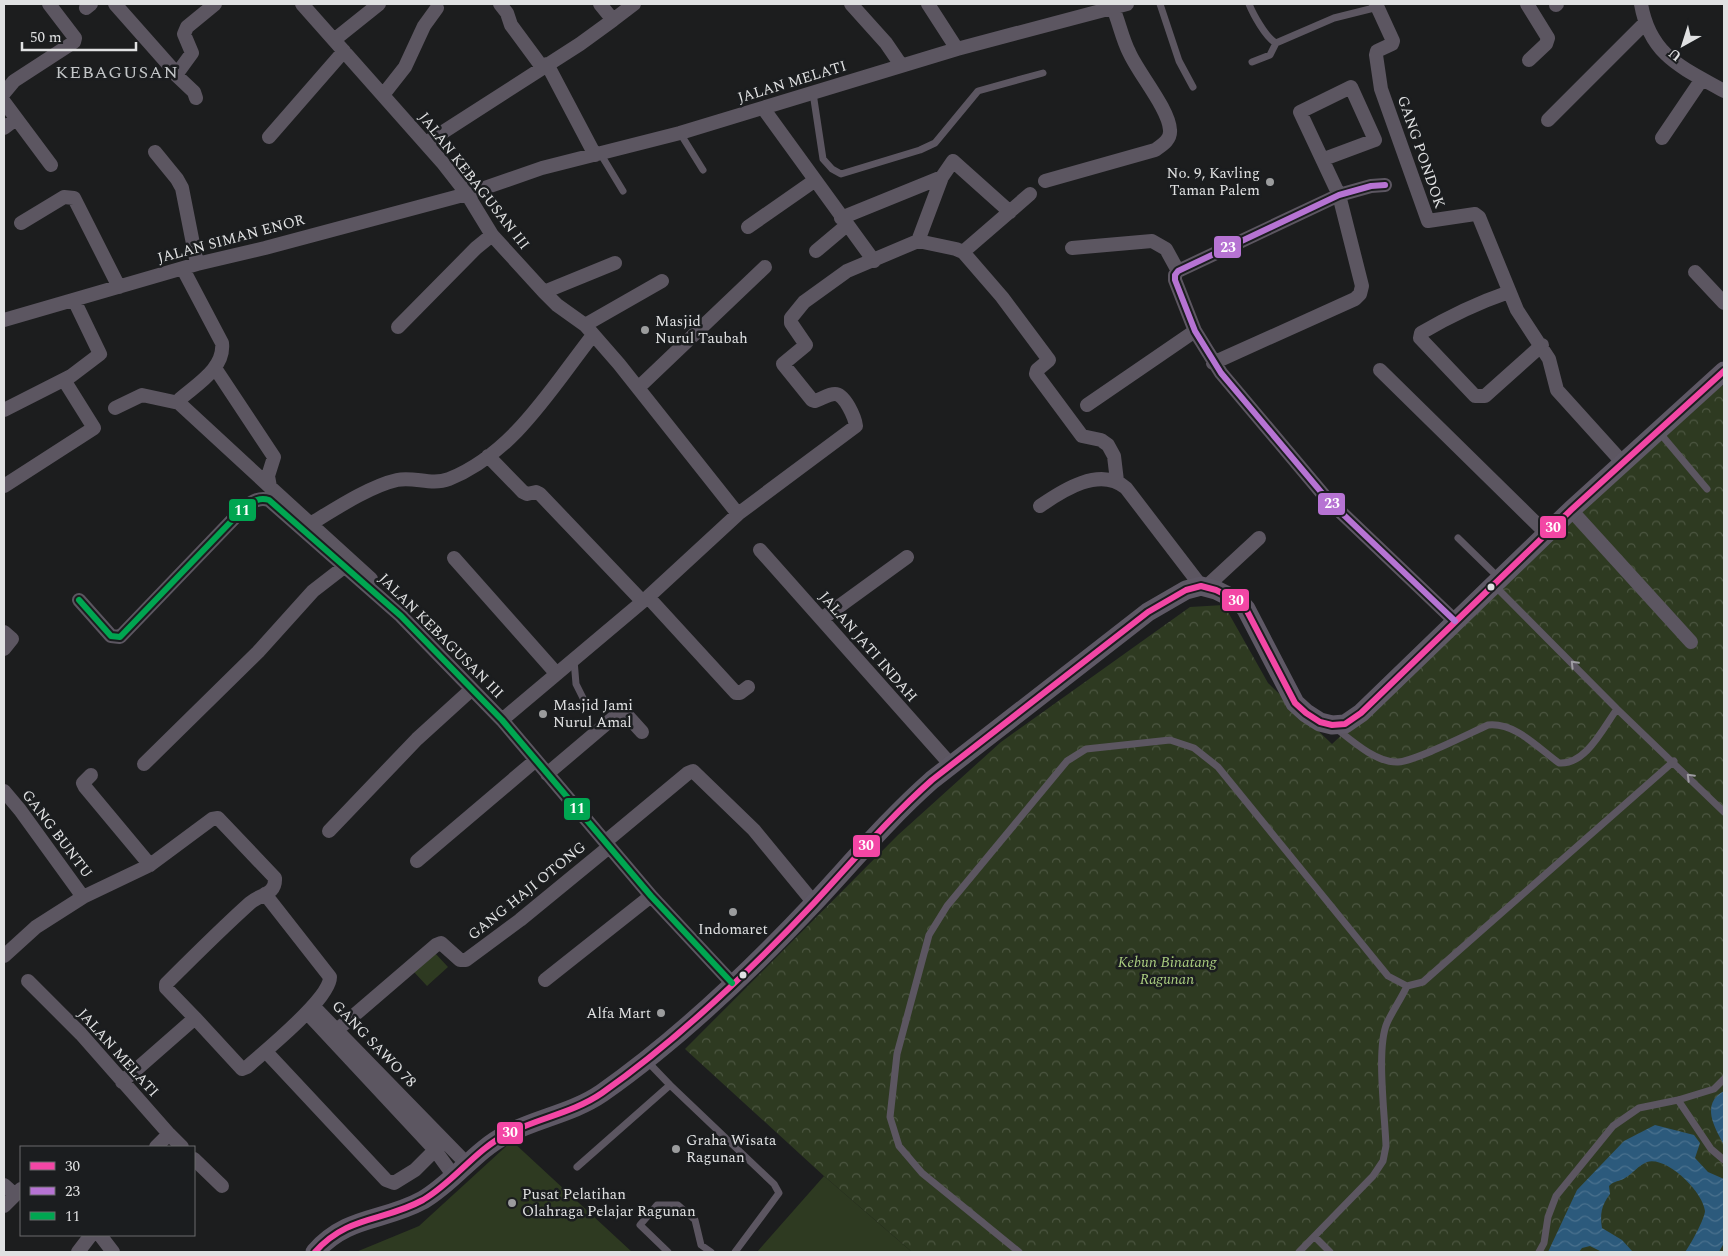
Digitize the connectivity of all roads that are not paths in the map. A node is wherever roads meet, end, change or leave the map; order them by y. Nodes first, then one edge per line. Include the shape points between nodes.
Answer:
1 (49, 4) edge
2 (115, 4) edge
3 (215, 4) edge
4 (302, 4) edge
5 (379, 4) edge
6 (500, 4) edge
7 (600, 4) edge
8 (634, 4) edge
9 (851, 4) edge
10 (928, 4) edge
11 (1127, 4) edge
12 (1160, 4) edge
13 (1249, 4) edge
14 (1527, 4) edge
15 (1641, 4) edge
16 (1377, 5) edge
17 (436, 8) dead end
18 (1113, 8) junction
19 (613, 20) junction
20 (1646, 23) junction
21 (334, 40) junction
22 (1276, 43) junction
23 (957, 49) junction
24 (344, 51) junction
25 (1529, 60) dead end
26 (1252, 62) dead end
27 (901, 65) junction
28 (545, 66) junction
29 (176, 73) junction
30 (1043, 73) dead end
31 (1702, 79) junction
32 (1193, 87) dead end
33 (1724, 91) edge
34 (4, 93) edge
35 (813, 93) junction
36 (383, 95) junction
37 (196, 98) dead end
38 (4, 102) edge
39 (763, 108) junction
40 (16, 119) junction
41 (1548, 120) dead end
42 (4, 128) edge
43 (680, 133) junction
44 (270, 137) dead end
45 (1662, 138) dead end
46 (426, 144) junction
47 (155, 152) dead end
48 (597, 154) junction
49 (1324, 159) junction
50 (51, 165) dead end
51 (703, 170) dead end
52 (942, 177) junction
53 (814, 181) junction
54 (1045, 181) dead end
55 (1386, 185) dead end
56 (623, 191) dead end
57 (467, 194) junction
58 (1030, 194) dead end
59 (1339, 196) junction
60 (1010, 212) junction
61 (844, 222) junction
62 (21, 223) dead end
63 (748, 227) dead end
64 (492, 235) junction
65 (918, 241) junction
66 (1072, 248) dead end
67 (816, 250) dead end
68 (963, 252) junction
69 (874, 261) junction
70 (614, 263) dead end
71 (197, 264) junction
72 (765, 267) dead end
73 (182, 269) junction
74 (1178, 272) junction
75 (1695, 272) dead end
76 (662, 281) dead end
77 (119, 287) junction
78 (544, 292) junction
79 (1509, 292) junction
80 (74, 300) junction
81 (1724, 303) edge
82 (4, 320) edge
83 (398, 327) dead end
84 (589, 330) junction
85 (1195, 331) junction
86 (1542, 345) junction
87 (1213, 363) junction
88 (215, 368) junction
89 (1380, 370) dead end
90 (1724, 371) edge
91 (64, 380) junction
92 (638, 388) junction
93 (179, 403) junction
94 (1087, 405) dead end
95 (115, 408) dead end
96 (4, 410) edge
97 (1659, 432) junction
98 (488, 456) junction
99 (1623, 463) junction
100 (1117, 481) junction
101 (4, 486) edge
102 (270, 487) junction
103 (1707, 489) dead end
104 (1040, 506) dead end
105 (1572, 510) junction
106 (738, 514) junction
107 (312, 524) junction
108 (1547, 534) junction
109 (1259, 538) dead end
110 (1458, 538) dead end
111 (760, 550) dead end
112 (907, 557) dead end
113 (454, 558) dead end
114 (344, 567) junction
115 (1496, 581) junction
116 (1203, 586) junction
117 (645, 599) junction
118 (79, 600) dead end
119 (401, 616) junction
120 (823, 618) junction
121 (1454, 621) junction
122 (4, 632) edge
123 (1691, 642) dead end
124 (4, 649) edge
125 (573, 658) junction
126 (556, 673) junction
127 (748, 687) dead end
128 (472, 690) junction
129 (586, 704) dead end
130 (1617, 709) junction
131 (502, 720) junction
132 (1332, 725) junction
133 (642, 732) dead end
134 (536, 760) junction
135 (1674, 761) junction
136 (144, 764) dead end
137 (951, 765) junction
138 (548, 774) junction
139 (91, 775) dead end
140 (4, 790) edge
141 (1724, 812) edge
142 (329, 831) dead end
143 (607, 844) junction
144 (417, 861) dead end
145 (150, 865) junction
146 (265, 894) junction
147 (651, 896) junction
148 (83, 897) junction
149 (814, 903) junction
150 (4, 956) edge
151 (546, 980) dead end
152 (28, 981) dead end
153 (732, 983) junction
154 (1407, 986) junction
155 (312, 1012) junction
156 (195, 1018) junction
157 (337, 1030) junction
158 (270, 1056) dead end
159 (645, 1059) junction
160 (1724, 1079) edge
161 (122, 1082) junction
162 (670, 1085) junction
163 (1678, 1100) junction
164 (169, 1134) junction
165 (157, 1146) edge
166 (181, 1146) edge
167 (435, 1150) junction
168 (195, 1160) edge
169 (1724, 1160) edge
170 (577, 1167) dead end
171 (460, 1169) junction
172 (4, 1185) edge
173 (222, 1186) dead end
174 (18, 1192) edge
175 (4, 1206) edge
176 (90, 1236) edge
177 (101, 1236) edge
178 (1315, 1237) junction
179 (701, 1245) junction
180 (78, 1252) edge
181 (113, 1252) edge
182 (315, 1252) edge
183 (668, 1252) edge
184 (694, 1252) edge
185 (711, 1252) edge
186 (735, 1252) edge
187 (1020, 1252) edge
188 (1299, 1252) edge
189 (1330, 1252) edge
190 (1539, 1252) edge

1 - 34 street via 75,38 74,42 14,81
2 - 29 street
3 - 29 street via 184,31 192,53
4 - 21 street, JALAN KEBAGUSAN III
5 - 21 street
6 - 28 street via 511,25
7 - 19 street
8 - 19 street
9 - 27 street
10 - 23 street
11 - 18 street, JALAN MELATI
12 - 32 lane via 1179,61
13 - 22 lane via 1270,40
14 - 25 street via 1548,38
15 - 20 street
16 - 22 lane via 1334,18
16 - 79 street, GANG PONDOK via 1393,41 1376,55 1382,89 1427,219 1430,222 1478,214
17 - 36 street via 405,66
18 - 23 street, JALAN MELATI
18 - 54 street via 1128,51 1163,110 1170,129 1169,137 1154,150
19 - 28 street
20 - 31 street via 1663,53
20 - 41 street
21 - 24 street, JALAN KEBAGUSAN III
22 - 26 lane via 1270,55
23 - 27 street, JALAN MELATI
24 - 36 street, JALAN KEBAGUSAN III
24 - 44 street
27 - 35 street, JALAN MELATI
28 - 46 street
28 - 48 street
29 - 37 street
30 - 35 lane via 978,91 935,143 841,174 823,159
31 - 33 street
31 - 45 street
35 - 39 street, JALAN MELATI
36 - 46 street, JALAN KEBAGUSAN III
38 - 40 street
39 - 43 street, JALAN MELATI
39 - 53 street
40 - 42 street
40 - 50 street
43 - 48 street, JALAN MELATI
43 - 51 lane
46 - 57 street, JALAN KEBAGUSAN III
47 - 71 street via 182,188
48 - 56 lane
48 - 57 street, JALAN MELATI via 542,168
49 - 49 street via 1300,112 1351,87 1375,140
49 - 59 street
52 - 60 street via 954,161
52 - 61 street
52 - 65 street
53 - 61 street
53 - 63 street
55 - 59 street via 1370,186
57 - 64 street, JALAN KEBAGUSAN III
57 - 71 street, JALAN SIMAN ENOR
58 - 60 street
59 - 74 street
59 - 87 street via 1362,286 1360,294
60 - 68 street
61 - 67 street
61 - 69 street
62 - 77 street via 64,197 74,198
64 - 78 street, JALAN KEBAGUSAN III
64 - 83 street
65 - 68 street
65 - 69 street
66 - 74 street via 1152,241 1166,250
68 - 100 street via 1049,360 1036,374 1082,436 1108,445 1114,456
69 - 106 street via 847,272 802,304 791,318 806,345 783,364 812,400 833,394 843,399 856,426
70 - 78 street
71 - 73 street, JALAN SIMAN ENOR
72 - 92 street
73 - 77 street, JALAN SIMAN ENOR
73 - 88 street via 222,343 223,352
74 - 85 street via 1174,275 1175,280
75 - 81 street
76 - 84 street
77 - 80 street, JALAN SIMAN ENOR
78 - 84 street, JALAN KEBAGUSAN III
79 - 86 street, GANG PONDOK via 1526,326
79 - 86 street via 1447,317 1421,333 1422,343 1480,398
80 - 82 street, JALAN SIMAN ENOR
80 - 91 street via 101,351
84 - 92 street, JALAN KEBAGUSAN III
84 - 98 street via 511,438
85 - 87 street
85 - 94 street
86 - 99 street, GANG PONDOK via 1563,399
87 - 121 street via 1326,499
88 - 93 street
88 - 102 street via 274,457 268,476
89 - 108 street
90 - 97 main road
91 - 96 street
91 - 101 street via 94,428
92 - 106 street, JALAN KEBAGUSAN III
93 - 95 street via 142,395
93 - 102 street
97 - 99 main road
97 - 103 lane
98 - 107 street via 449,479 395,480 346,502
98 - 117 street via 523,492 540,494
99 - 105 main road
100 - 104 street via 1078,484
100 - 116 street via 1126,488
102 - 107 street
105 - 108 main road
105 - 123 street
106 - 117 street
107 - 119 street via 390,598
108 - 115 main road
109 - 116 street
110 - 115 lane
111 - 120 street, JALAN JATI INDAH
112 - 120 street
113 - 126 street
114 - 118 street, JALAN KEBAGUSAN III via 280,509 263,498 245,507 120,637 111,636
114 - 119 street, JALAN KEBAGUSAN III
114 - 136 street via 313,591 258,652
115 - 121 main road
130 -> 115 lane
116 - 132 main road via 1232,598 1246,609 1295,702 1320,722
116 - 137 main road via 1186,590 1148,612
117 - 125 street
117 - 127 street via 736,693
119 - 128 street, JALAN KEBAGUSAN III
120 - 137 street, JALAN JATI INDAH
121 - 132 main road via 1361,713 1345,724
122 - 124 street via 12,639
125 - 126 street
125 - 129 lane via 576,684
126 - 131 street
128 - 131 street, JALAN KEBAGUSAN III
128 - 142 street via 411,745
130 - 132 lane via 1581,758 1569,764 1559,763 1513,729 1498,724 1398,762 1384,760
130 - 135 lane
131 - 134 street, JALAN KEBAGUSAN III
133 - 138 street via 629,716 619,713
134 - 138 street, JALAN KEBAGUSAN III
134 - 144 street
141 -> 135 lane
135 - 154 lane via 1423,982
137 - 149 main road via 903,805
138 - 143 street, JALAN KEBAGUSAN III
139 - 145 street via 83,783 85,787
140 - 148 street, GANG BUNTU
143 - 147 street, JALAN KEBAGUSAN III
143 - 149 street, GANG HAJI OTONG via 693,771 754,830
143 - 157 street, GANG HAJI OTONG via 520,920 466,960 460,960 444,945 438,944
145 - 146 street via 212,819 218,818 275,878 273,889
145 - 148 street
146 - 155 street via 330,977
146 - 156 street via 258,896 232,919 166,984 166,988
147 - 151 street
147 - 153 street, JALAN KEBAGUSAN III
148 - 150 street via 36,927
149 - 153 main road
152 - 161 street, JALAN MELATI via 81,1034
153 - 159 main road
154 - 178 lane via 1386,1024 1382,1046 1386,1146 1383,1160 1373,1176
154 - 187 lane via 1388,976 1218,767 1194,748 1170,740 1086,748 1067,761 946,906 928,935 897,1054 890,1116 899,1146 922,1172
155 - 156 street, GANG SAWO 78 via 242,1069
155 - 157 street, GANG SAWO 78
155 - 167 street
156 - 161 street
157 - 171 street, GANG SAWO 78
158 - 167 street via 386,1180 394,1183
159 - 162 lane
159 - 171 main road via 586,1102 507,1134
160 - 163 lane via 1714,1089
161 - 164 street, JALAN MELATI
162 - 170 lane
162 - 186 lane via 774,1184 779,1193
163 - 169 lane via 1711,1149
163 - 190 lane via 1639,1108 1613,1126 1556,1196
164 - 165 street
164 - 166 street, JALAN MELATI
167 - 171 street
168 - 173 street
171 - 182 main road via 425,1199 346,1227 332,1235
172 - 174 street
174 - 175 street
176 - 180 street
177 - 181 street
178 - 188 lane
178 - 189 lane
179 - 183 lane via 694,1220 684,1210 678,1205 657,1205 640,1225
179 - 184 lane
179 - 185 lane

